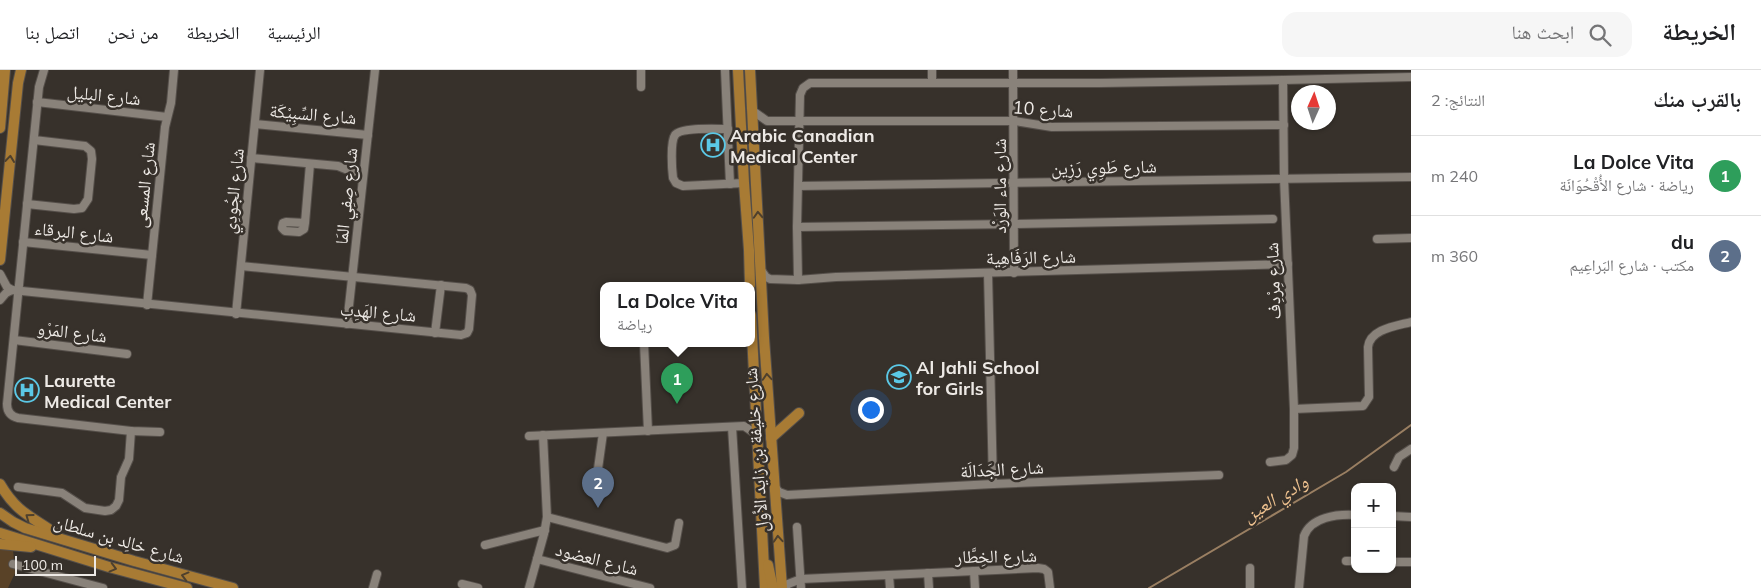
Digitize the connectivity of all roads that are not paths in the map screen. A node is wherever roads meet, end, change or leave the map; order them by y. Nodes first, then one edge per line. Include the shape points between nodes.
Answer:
1 (5, 70) edge
2 (21, 70) edge
3 (44, 70) edge
4 (174, 70) edge
5 (260, 70) edge
6 (375, 70) edge
7 (641, 70) edge
8 (726, 70) edge
9 (738, 70) edge
10 (750, 70) edge
11 (932, 70) edge
12 (1013, 70) edge
13 (1411, 76) edge
14 (1283, 80) junction
15 (932, 83) junction
16 (1013, 83) junction
17 (641, 87) dead end
18 (38, 102) junction
19 (753, 111) junction
20 (167, 117) junction
21 (767, 121) junction
22 (799, 121) junction
23 (1014, 121) junction
24 (255, 124) junction
25 (1284, 125) junction
26 (0, 128) edge
27 (728, 129) junction
28 (754, 133) junction
29 (368, 134) junction
30 (34, 140) junction
31 (251, 158) junction
32 (310, 164) junction
33 (353, 172) dead end
34 (1411, 177) edge
35 (1284, 178) junction
36 (744, 183) junction
37 (1014, 183) junction
38 (730, 184) junction
39 (798, 186) junction
40 (27, 204) junction
41 (1273, 219) dead end
42 (305, 223) dead end
43 (1014, 224) junction
44 (798, 227) junction
45 (1411, 238) edge
46 (1377, 239) dead end
47 (23, 242) junction
48 (152, 254) junction
49 (0, 260) edge
50 (1288, 264) junction
51 (241, 266) junction
52 (761, 270) junction
53 (988, 273) junction
54 (1014, 273) junction
55 (0, 274) edge
56 (352, 277) junction
57 (775, 280) junction
58 (798, 280) junction
59 (750, 282) edge
60 (441, 285) junction
61 (762, 290) junction
62 (15, 291) junction
63 (0, 300) edge
64 (147, 305) junction
65 (236, 314) junction
66 (1411, 322) edge
67 (347, 324) junction
68 (436, 333) junction
69 (14, 340) junction
70 (644, 347) edge
71 (753, 347) edge
72 (127, 354) dead end
73 (1294, 409) junction
74 (799, 414) dead end
75 (756, 416) junction
76 (744, 426) junction
77 (732, 427) junction
78 (132, 431) junction
79 (648, 431) junction
80 (160, 432) dead end
81 (603, 433) junction
82 (543, 435) junction
83 (757, 435) junction
84 (529, 436) dead end
85 (771, 438) junction
86 (1411, 449) edge
87 (1270, 462) dead end
88 (1394, 467) dead end
89 (1219, 475) dead end
90 (0, 484) edge
91 (596, 484) dead end
92 (993, 484) junction
93 (774, 486) junction
94 (18, 487) dead end
95 (787, 495) junction
96 (776, 506) junction
97 (0, 513) edge
98 (1351, 515) edge
99 (547, 516) junction
100 (1396, 516) edge
101 (1411, 517) edge
102 (679, 523) dead end
103 (797, 527) dead end
104 (545, 530) junction
105 (0, 533) edge
106 (65, 541) junction
107 (0, 544) edge
108 (485, 545) dead end
109 (58, 551) junction
110 (537, 559) junction
111 (1346, 561) dead end
112 (1351, 561) edge
113 (1396, 562) edge
114 (1411, 562) edge
115 (13, 564) dead end
116 (1250, 568) dead end
117 (780, 570) junction
118 (974, 571) junction
119 (928, 573) junction
120 (377, 574) dead end
121 (889, 575) junction
122 (800, 583) edge
123 (462, 584) dead end
124 (767, 587) edge
125 (104, 588) edge
126 (187, 588) edge
127 (233, 588) edge
128 (373, 588) edge
129 (478, 588) edge
130 (529, 588) edge
131 (650, 588) edge
132 (742, 588) edge
133 (783, 588) edge
134 (890, 588) edge
135 (929, 588) edge
136 (975, 588) edge
137 (1050, 588) edge
138 (1250, 588) edge
139 (1299, 588) edge

1 - 26 main road
49 -> 2 main road
3 - 18 street
4 - 20 street, شارع المسعى
5 - 24 street, شارع الجُودِي
6 - 29 street, شارع صِفِي المَا
7 - 17 street
8 - 27 street
9 - 36 main road
10 - 19 main road, شارع خليفة بن زايد الأول
11 - 15 street
12 - 16 street, شارع ماء الوَرْد
13 - 14 street
14 - 16 street
14 - 25 street, شارع مِرْدِف
15 - 16 street
15 - 22 street via 810,83 801,92
16 - 23 street, شارع ماء الوَرْد
18 - 20 street, شارع البليل
18 - 30 street
19 - 21 street
19 - 28 main road, شارع خليفة بن زايد الأول
20 - 48 street, شارع المسعى
21 - 22 street, شارع 10
21 - 28 street
22 - 23 street, شارع 10
22 - 39 street
23 - 25 street, شارع 10 via 1052,127
23 - 37 street, شارع ماء الوَرْد
24 - 29 street, شارع السِّبِيْكَة
24 - 31 street, شارع الجُودِي
25 - 35 street, شارع مِرْدِف
27 - 38 street
27 - 38 street via 685,130 676,134 673,176 676,183 683,186
52 -> 28 main road, شارع خليفة بن زايد الأول
29 - 56 street, شارع صِفِي المَا
30 - 40 street
30 - 40 street via 85,146 92,159 87,202 82,208
31 - 32 street
31 - 51 street, شارع الجُودِي
32 - 33 street via 338,166
32 - 42 street
34 - 35 street, شارع طَوِي رَزِين
35 - 37 street, شارع طَوِي رَزِين
35 - 50 street, شارع مِرْدِف
36 - 38 street
36 - 59 main road
37 - 39 street, شارع طَوِي رَزِين
37 - 43 street, شارع ماء الوَرْد
39 - 44 street
40 - 47 street
41 - 43 street
43 - 44 street
43 - 54 street, شارع ماء الوَرْد
44 - 58 street
45 - 46 street
47 - 48 street, شارع البرقاء
47 - 62 street
48 - 64 street, شارع المسعى
50 - 54 street, شارع الرَفَاهِية
50 - 73 street, شارع مِرْدِف
51 - 56 street, شارع الهَدِب
51 - 65 street, شارع الجُودِي
52 - 57 street via 766,277
52 - 61 main road, شارع خليفة بن زايد الأول
53 - 54 street, شارع الرَفَاهِية
53 - 58 street, شارع الرَفَاهِية via 836,276
53 - 92 street
55 - 62 street via 5,284
56 - 60 street, شارع الهَدِب
56 - 67 street, شارع صِفِي المَا
57 - 58 street, شارع الرَفَاهِية
57 - 61 street
60 - 68 street
60 - 68 street, شارع الهَدِب via 471,292 470,327 461,335
85 -> 61 main road, شارع خليفة بن زايد الأول
62 - 63 street via 6,293
62 - 64 street, شارع الهَدِب
62 - 69 street
64 - 65 street, شارع الهَدِب
65 - 67 street, شارع الهَدِب
66 - 73 street via 1377,333 1370,340 1369,397 1363,406
67 - 68 street, شارع الهَدِب
69 - 72 street, شارع المَرْو
69 - 78 street via 7,404 12,416
70 - 79 street
71 - 75 main road, شارع خليفة بن زايد الأول
73 - 87 street, شارع مِرْدِف via 1293,452 1286,460
74 - 85 main road
75 - 76 street
75 - 83 main road, شارع خليفة بن زايد الأول
76 - 77 street
76 - 83 street
77 - 79 street
77 - 132 street
78 - 80 street
78 - 94 street via 119,500 111,510 86,508 62,493
79 - 81 street
81 - 82 street
81 - 91 street
82 - 84 street
82 - 99 street
83 - 124 main road, شارع خليفة بن زايد الأول
85 - 93 main road, شارع خليفة بن زايد الأول
86 - 88 street via 1399,456
89 - 92 street, شارع الجَدَالَة
106 -> 90 main road via 21,511
92 - 95 street, شارع الجَدَالَة
93 - 95 street
93 - 96 main road, شارع خليفة بن زايد الأول
95 - 96 street
117 -> 96 main road, شارع خليفة بن زايد الأول
97 - 106 main road, شارع خالِد بن سلطان via 18,526
98 - 139 street via 1322,520 1307,529
99 - 102 street via 667,548 675,545
99 - 104 street
100 - 101 street
103 - 122 street
104 - 108 street
104 - 110 street
105 - 109 main road, شارع خالِد بن سلطان
127 -> 106 main road, شارع خالِد بن سلطان
107 - 109 main road
109 -> 126 main road, شارع خالِد بن سلطان
110 - 130 street
110 - 131 street, شارع العضود
111 - 112 street
113 - 114 street
115 - 125 street
116 - 138 street
117 - 122 street via 787,579
117 - 133 main road, شارع خليفة بن زايد الأول
118 - 119 street, شارع الخِطَّار
118 - 136 street
118 - 137 street, شارع الخِطَّار via 1041,568 1049,574
119 - 121 street, شارع الخِطَّار
119 - 135 street
120 - 128 street
121 - 122 street, شارع الخِطَّار
121 - 134 street
122 - 133 street, شارع الخِطَّار
123 - 129 street

